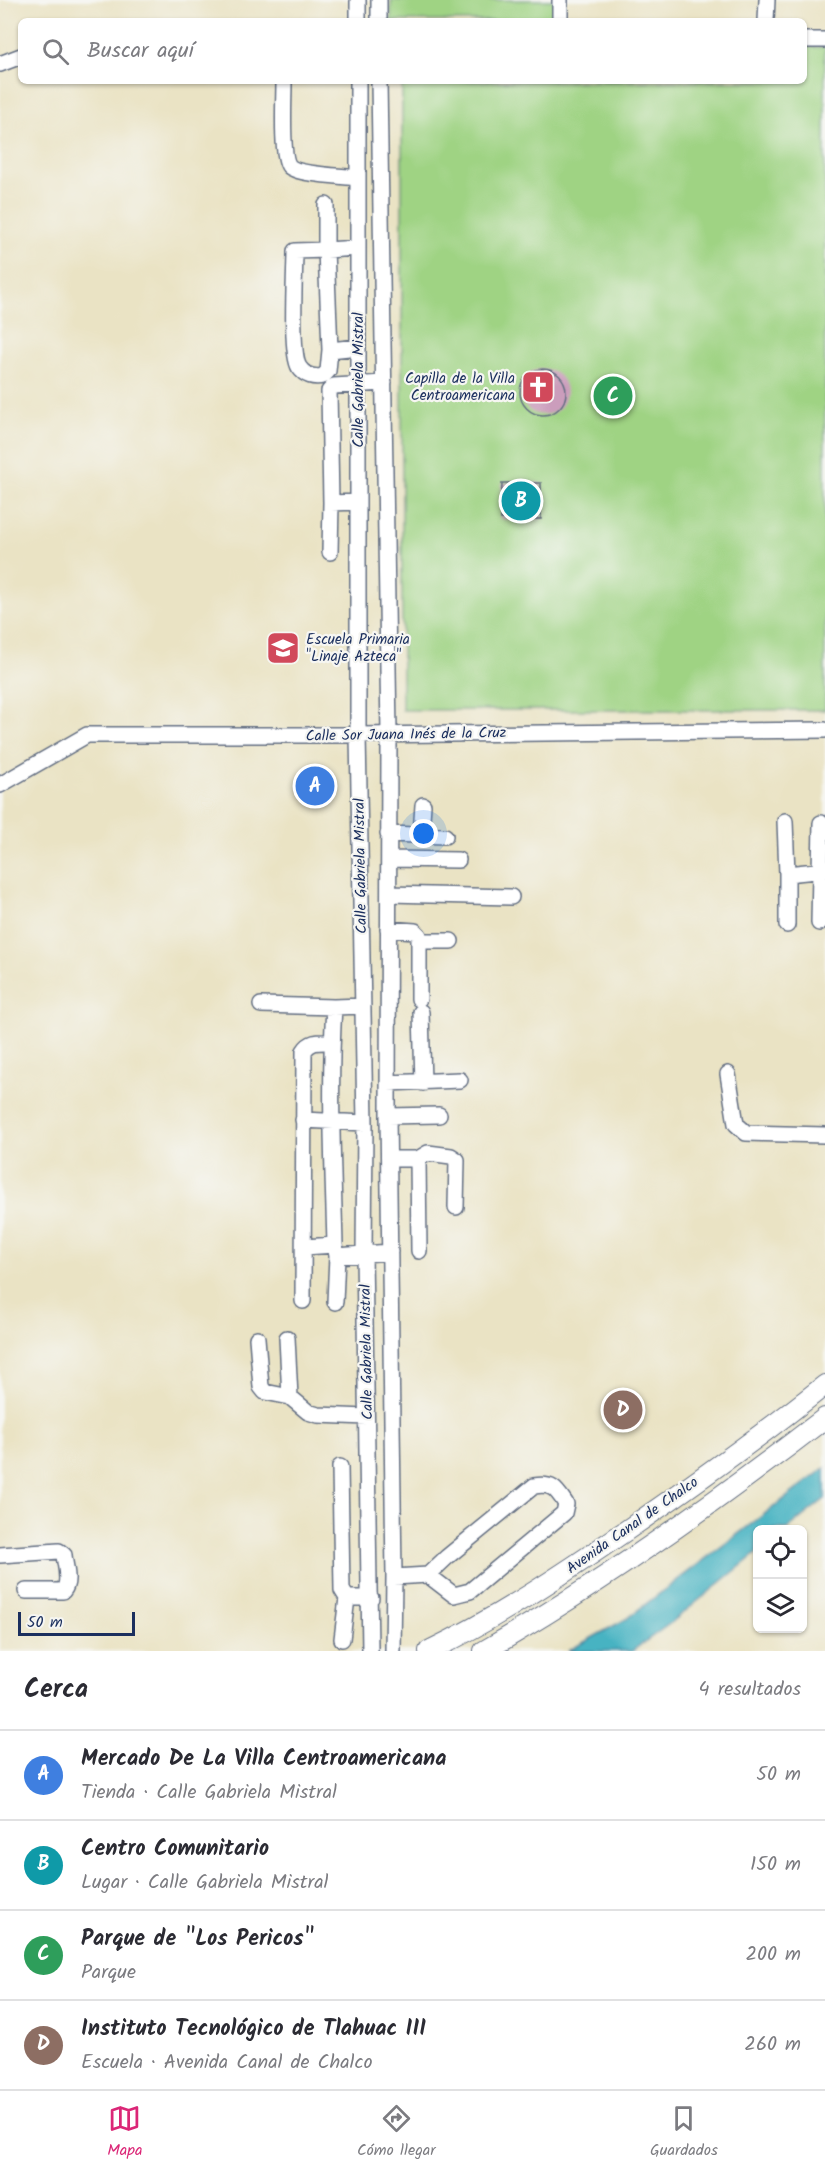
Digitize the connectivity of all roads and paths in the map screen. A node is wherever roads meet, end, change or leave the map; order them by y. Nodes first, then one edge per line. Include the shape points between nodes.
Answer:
1 (358, 0) edge
2 (379, 0) edge
3 (560, 0) edge
4 (767, 0) edge
5 (358, 18) edge
6 (379, 18) edge
7 (560, 18) edge
8 (766, 18) edge
9 (807, 40) edge
10 (825, 40) edge
11 (18, 57) edge
12 (0, 64) edge
13 (284, 84) edge
14 (358, 84) edge
15 (379, 84) edge
16 (357, 178) junction
17 (326, 206) dead end
18 (358, 248) junction
19 (326, 249) junction
20 (358, 347) junction
21 (330, 350) junction
22 (384, 383) junction
23 (358, 385) junction
24 (358, 502) junction
25 (331, 503) junction
26 (330, 552) dead end
27 (825, 730) edge
28 (389, 734) junction
29 (358, 735) junction
30 (0, 784) edge
31 (423, 805) dead end
32 (785, 821) dead end
33 (821, 823) dead end
34 (388, 834) junction
35 (421, 834) junction
36 (445, 836) dead end
37 (389, 859) junction
38 (458, 860) dead end
39 (822, 870) edge
40 (787, 874) junction
41 (389, 894) junction
42 (511, 897) dead end
43 (819, 923) dead end
44 (787, 925) dead end
45 (388, 929) junction
46 (420, 941) junction
47 (451, 941) dead end
48 (261, 1005) dead end
49 (363, 1006) junction
50 (334, 1007) junction
51 (332, 1042) junction
52 (728, 1074) dead end
53 (460, 1080) dead end
54 (388, 1083) junction
55 (423, 1083) junction
56 (439, 1115) dead end
57 (388, 1116) junction
58 (303, 1120) junction
59 (332, 1122) junction
60 (365, 1123) junction
61 (825, 1136) edge
62 (389, 1159) junction
63 (418, 1159) junction
64 (456, 1207) dead end
65 (304, 1247) junction
66 (336, 1250) junction
67 (418, 1251) dead end
68 (390, 1252) junction
69 (364, 1253) junction
70 (303, 1301) dead end
71 (335, 1302) dead end
72 (257, 1338) dead end
73 (287, 1338) dead end
74 (825, 1385) edge
75 (290, 1397) junction
76 (366, 1417) junction
77 (825, 1418) edge
78 (340, 1467) dead end
79 (0, 1555) edge
80 (428, 1575) junction
81 (394, 1577) junction
82 (26, 1591) dead end
83 (347, 1598) junction
84 (371, 1598) junction
85 (342, 1639) dead end
86 (370, 1651) edge
87 (393, 1651) edge
88 (429, 1651) edge
89 (483, 1651) edge

1 - 5 street
2 - 6 street
3 - 7 street
4 - 8 street
9 - 10 street
11 - 12 street
13 - 16 street via 284,153 289,166 298,171
14 - 16 street, Calle Gabriela Mistral
15 - 22 street, Calle Gabriela Mistral
16 - 18 street, Calle Gabriela Mistral
17 - 19 street
18 - 19 street
18 - 20 street, Calle Gabriela Mistral
19 - 21 street
19 - 21 street via 295,251 294,346 298,366 314,378 328,370
20 - 21 street
20 - 23 street, Calle Gabriela Mistral
22 - 23 street
22 - 28 street, Calle Gabriela Mistral
23 - 24 street, Calle Gabriela Mistral
23 - 25 street via 334,386 329,391
24 - 25 street
24 - 29 street, Calle Gabriela Mistral
25 - 26 street
27 - 28 street, Calle Sor Juana Inés de la Cruz
28 - 29 street, Calle Sor Juana Inés de la Cruz
28 - 34 street, Calle Gabriela Mistral
29 - 30 street, Calle Sor Juana Inés de la Cruz via 87,735
29 - 49 street, Calle Gabriela Mistral
31 - 35 street
32 - 40 street
33 - 39 street
34 - 35 street
34 - 37 street, Calle Gabriela Mistral
35 - 36 street
37 - 38 street
37 - 41 street, Calle Gabriela Mistral
39 - 40 street
39 - 43 street
40 - 44 street
41 - 42 street
41 - 45 street, Calle Gabriela Mistral
45 - 46 street via 415,931
45 - 54 street, Calle Gabriela Mistral
46 - 47 street
46 - 55 street
48 - 50 street
49 - 50 street
49 - 60 street, Calle Gabriela Mistral
50 - 51 street
51 - 58 street via 313,1042 304,1051
51 - 59 street
52 - 61 street via 736,1124 746,1133
53 - 55 street
54 - 55 street
54 - 57 street, Calle Gabriela Mistral
56 - 57 street
57 - 62 street, Calle Gabriela Mistral
58 - 59 street
58 - 65 street
59 - 60 street
59 - 66 street
60 - 69 street, Calle Gabriela Mistral
62 - 63 street
62 - 68 street, Calle Gabriela Mistral
63 - 64 street via 428,1153 457,1160
63 - 67 street
65 - 66 street
65 - 70 street
66 - 69 street
66 - 71 street
68 - 69 street
68 - 81 street, Calle Gabriela Mistral
69 - 76 street, Calle Gabriela Mistral
72 - 75 street via 261,1387 265,1392
73 - 75 street
74 - 88 main road, Avenida Canal de Chalco via 584,1560 474,1629
75 - 76 street via 318,1415
76 - 84 street, Calle Gabriela Mistral
77 - 89 main road, Avenida Canal de Chalco via 597,1582
78 - 83 street via 342,1590
79 - 82 street via 59,1551 64,1555 67,1588 63,1592
80 - 80 street via 534,1486 546,1484 557,1490 566,1504 564,1513 463,1595 454,1595
80 - 81 street
81 - 87 street, Calle Gabriela Mistral
83 - 84 street
83 - 85 street
84 - 86 street, Calle Gabriela Mistral

